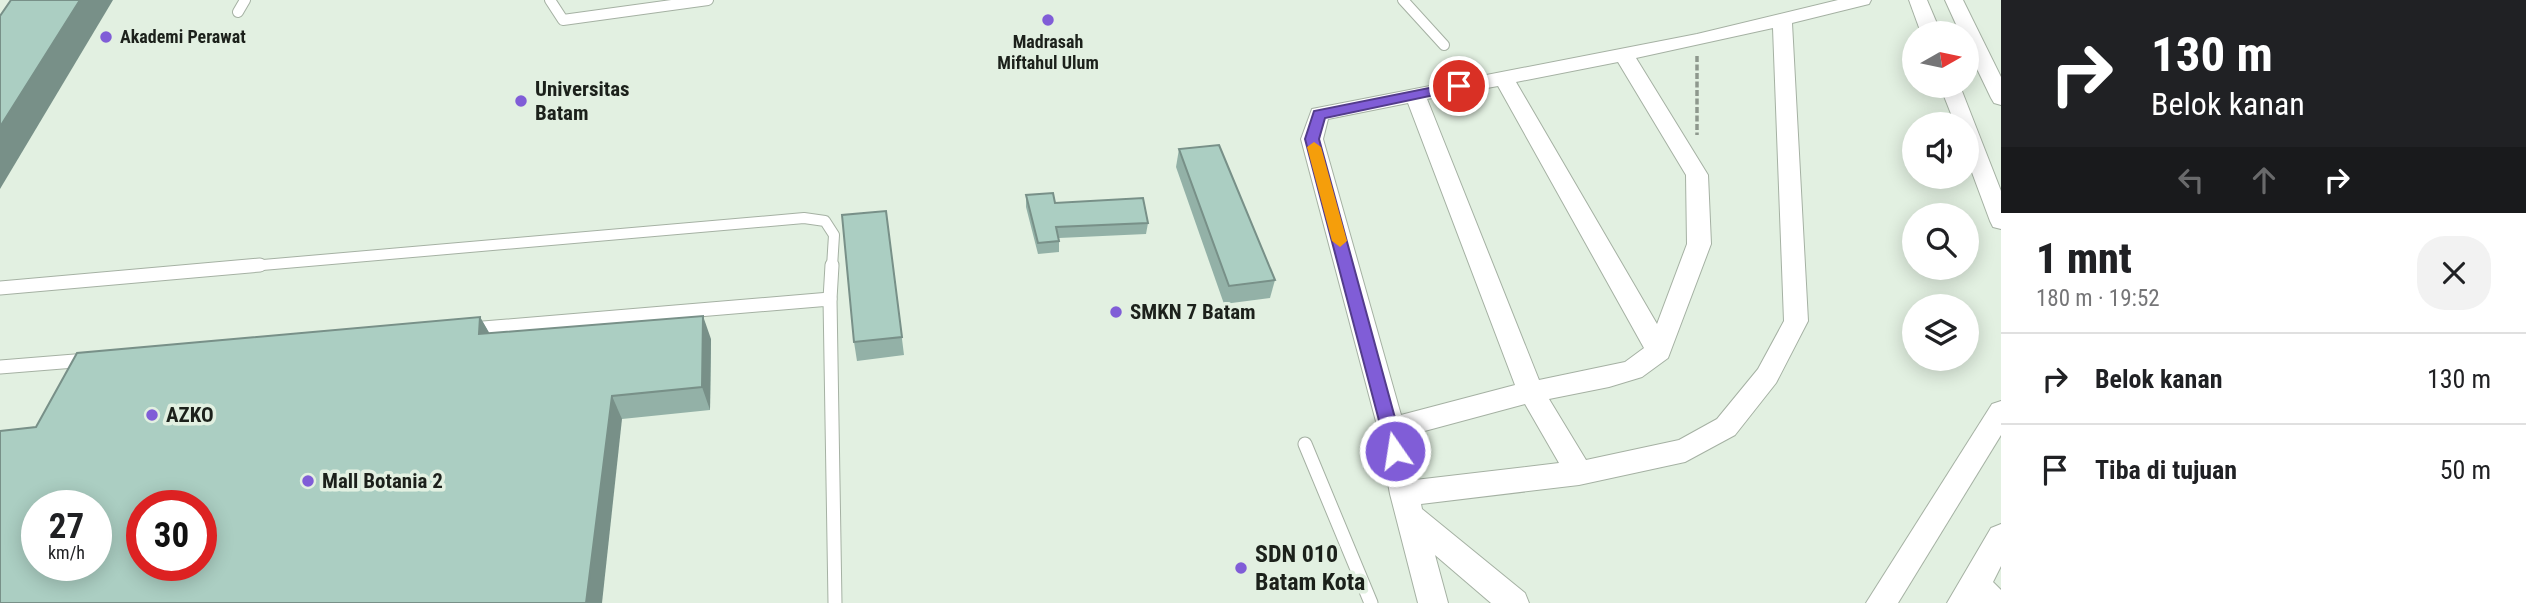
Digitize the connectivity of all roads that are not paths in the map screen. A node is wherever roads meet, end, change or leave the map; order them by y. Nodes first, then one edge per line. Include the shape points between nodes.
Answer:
1 (245, 0) edge
2 (550, 0) edge
3 (708, 0) edge
4 (1403, 0) edge
5 (1862, 0) edge
6 (1918, 0) edge
7 (1954, 0) edge
8 (238, 12) dead end
9 (1782, 21) junction
10 (1926, 21) edge
11 (1444, 45) dead end
12 (1980, 50) junction
13 (1623, 54) junction
14 (2001, 65) edge
15 (1503, 77) junction
16 (1415, 95) junction
17 (2001, 98) edge
18 (1979, 162) edge
19 (2001, 221) edge
20 (0, 288) edge
21 (830, 299) junction
22 (457, 330) edge
23 (1659, 351) junction
24 (97, 359) edge
25 (0, 367) edge
26 (1531, 393) junction
27 (2001, 412) edge
28 (1391, 429) junction
29 (1305, 444) dead end
30 (1579, 473) junction
31 (1408, 506) junction
32 (2001, 537) edge
33 (1977, 597) edge
34 (835, 603) edge
35 (1371, 603) edge
36 (1433, 603) edge
37 (1514, 603) edge
38 (1881, 603) edge

1 - 8 lane
2 - 3 lane via 563,20
4 - 11 lane
5 - 9 street
6 - 10 street
7 - 12 street
9 - 13 street
9 - 30 street via 1796,321 1767,376 1727,427 1685,450
12 - 14 street
12 - 17 street
13 - 15 street
13 - 23 street via 1697,175 1699,244
15 - 16 street
15 - 23 street
16 - 26 street
16 - 28 street via 1319,114 1312,139
18 - 19 street
20 - 21 lane via 804,218 825,221 834,235
21 - 22 lane
21 - 34 lane
23 - 26 street via 1633,369
24 - 25 lane
26 - 28 street
26 - 30 street
27 - 38 street
28 - 31 street
29 - 35 lane
30 - 31 street
31 - 36 street
31 - 37 street
32 - 33 street

